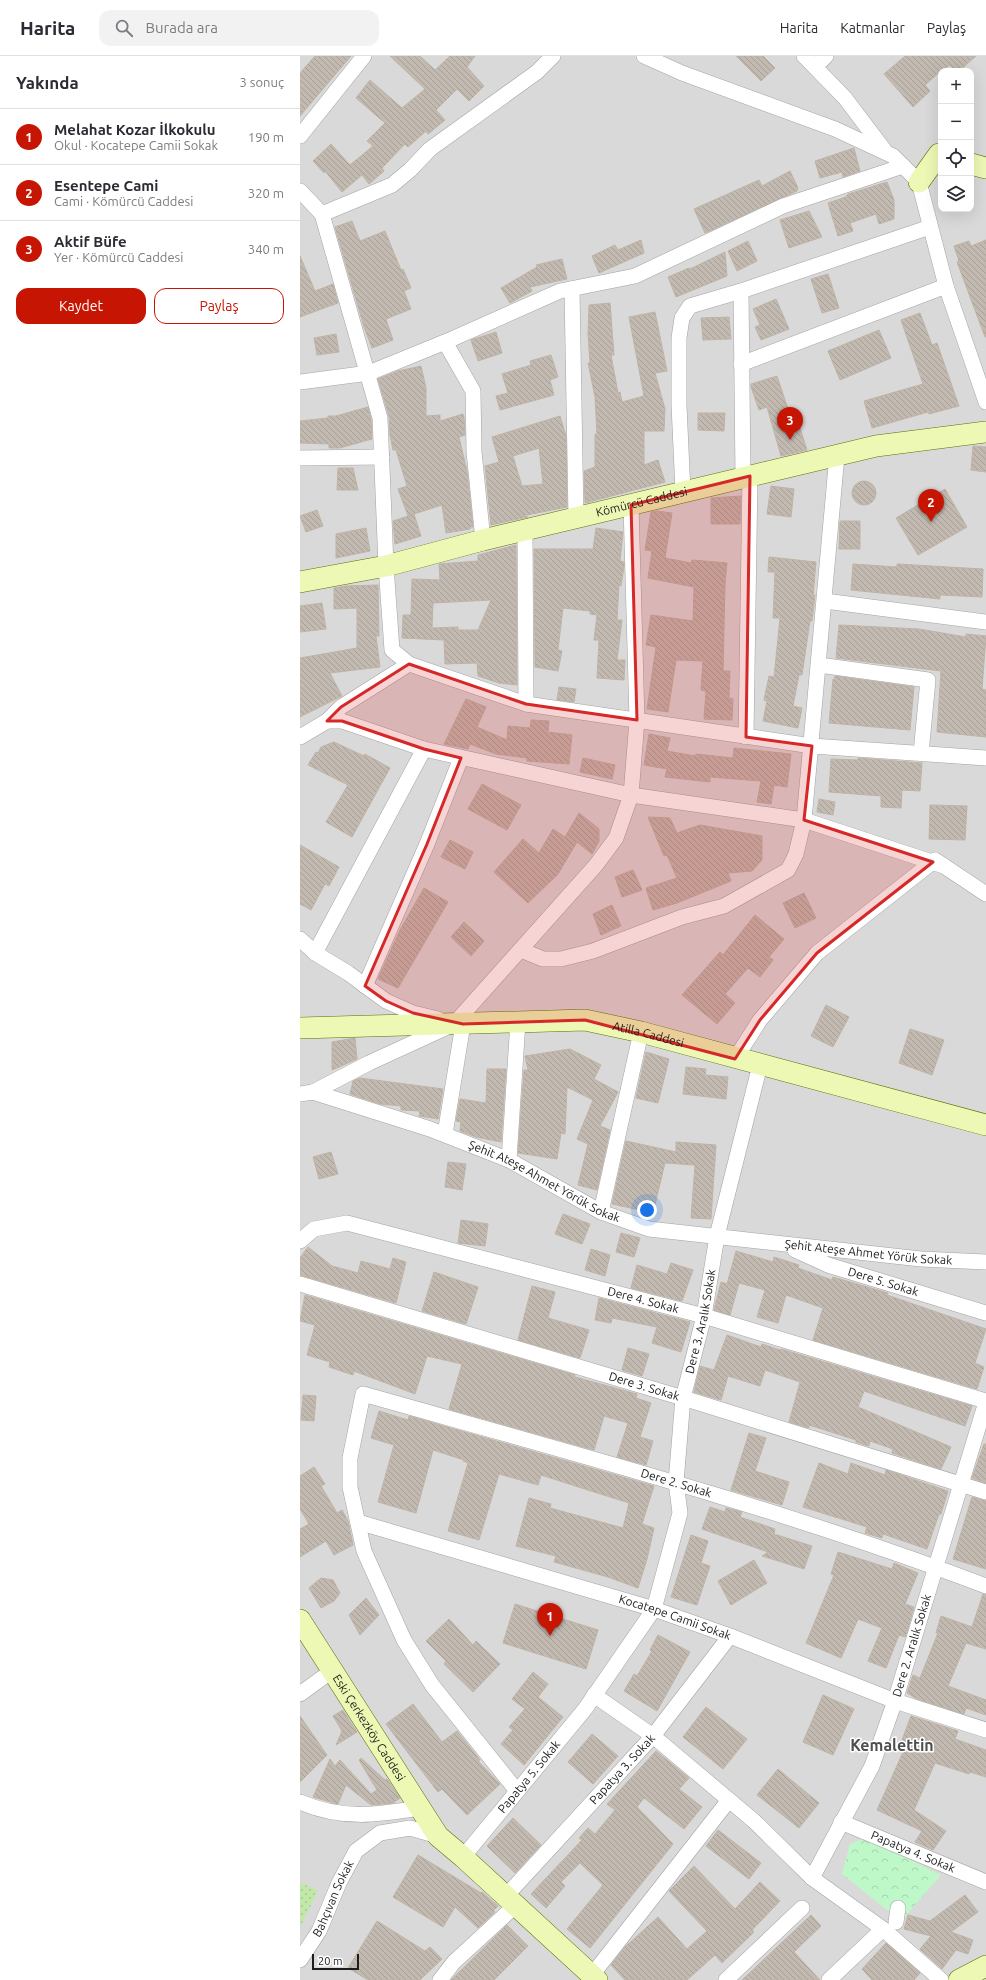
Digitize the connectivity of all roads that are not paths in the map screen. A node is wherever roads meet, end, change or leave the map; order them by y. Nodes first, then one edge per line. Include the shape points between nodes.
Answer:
1 (364, 56) edge
2 (553, 56) edge
3 (644, 56) edge
4 (804, 56) edge
5 (826, 56) edge
6 (814, 67) junction
7 (300, 136) edge
8 (887, 153) junction
9 (938, 155) edge
10 (974, 165) edge
11 (903, 166) junction
12 (986, 168) edge
13 (919, 182) junction
14 (300, 191) edge
15 (322, 214) junction
16 (930, 227) junction
17 (946, 286) junction
18 (572, 289) junction
19 (741, 290) junction
20 (445, 342) junction
21 (741, 364) junction
22 (369, 373) junction
23 (300, 382) edge
24 (986, 402) edge
25 (986, 432) edge
26 (836, 455) junction
27 (382, 457) junction
28 (300, 458) edge
29 (747, 477) junction
30 (683, 492) junction
31 (632, 505) junction
32 (576, 518) junction
33 (525, 530) junction
34 (483, 540) junction
35 (386, 566) junction
36 (300, 582) edge
37 (825, 601) junction
38 (986, 622) edge
39 (409, 664) junction
40 (819, 665) junction
41 (526, 704) junction
42 (637, 720) junction
43 (327, 721) junction
44 (300, 737) edge
45 (746, 737) junction
46 (812, 746) junction
47 (424, 749) junction
48 (921, 753) junction
49 (461, 758) junction
50 (986, 758) edge
51 (632, 795) junction
52 (804, 820) junction
53 (939, 864) junction
54 (986, 894) edge
55 (300, 939) edge
56 (521, 950) junction
57 (315, 953) junction
58 (365, 986) junction
59 (518, 1021) junction
60 (458, 1024) junction
61 (300, 1028) edge
62 (641, 1032) junction
63 (735, 1059) junction
64 (760, 1065) junction
65 (306, 1093) edge
66 (986, 1125) edge
67 (445, 1134) junction
68 (509, 1160) junction
69 (601, 1212) junction
70 (717, 1236) junction
71 (300, 1241) edge
72 (782, 1244) junction
73 (986, 1262) edge
74 (300, 1284) edge
75 (986, 1313) edge
76 (704, 1316) junction
77 (683, 1398) junction
78 (986, 1401) edge
79 (676, 1482) junction
80 (962, 1484) junction
81 (986, 1492) edge
82 (358, 1522) junction
83 (936, 1567) junction
84 (986, 1586) edge
85 (654, 1609) junction
86 (300, 1620) edge
87 (730, 1636) junction
88 (333, 1670) junction
89 (300, 1694) edge
90 (594, 1695) junction
91 (895, 1701) junction
92 (986, 1730) edge
93 (653, 1736) junction
94 (517, 1791) junction
95 (730, 1800) junction
96 (300, 1802) edge
97 (420, 1808) junction
98 (841, 1822) junction
99 (438, 1836) junction
100 (463, 1857) junction
101 (812, 1878) junction
102 (986, 1882) edge
103 (511, 1901) junction
104 (802, 1908) dead end
105 (883, 1929) junction
106 (300, 1960) edge
107 (986, 1966) edge
108 (594, 1978) edge
109 (440, 1980) edge
110 (726, 1980) edge
111 (829, 1980) edge
112 (940, 1980) edge
113 (959, 1980) edge

1 - 7 street
2 - 15 street via 537,72 430,150 392,184
3 - 8 street via 682,73 835,129
4 - 6 street
5 - 6 street
6 - 8 street via 845,98
8 - 11 street
9 - 13 street
10 - 12 street
11 - 13 street
11 - 18 street via 783,206 635,276
13 - 16 street
14 - 15 street
15 - 22 street
16 - 17 street
16 - 19 street
17 - 21 street
17 - 24 street
18 - 20 street via 560,290
18 - 32 street
19 - 21 street
19 - 30 street via 690,306 682,318 679,338 679,405
20 - 22 street
20 - 34 street via 473,391 474,452
21 - 29 street
22 - 23 street
22 - 27 street via 380,418
25 - 26 street, Kömürcü Caddesi via 876,446
26 - 29 street, Kömürcü Caddesi
26 - 37 street
27 - 28 street
27 - 35 street
29 - 30 street, Kömürcü Caddesi
29 - 45 street
30 - 31 street, Kömürcü Caddesi
31 - 32 street, Kömürcü Caddesi
31 - 42 street
32 - 33 street, Kömürcü Caddesi
33 - 34 street, Kömürcü Caddesi
33 - 41 street
34 - 35 street, Kömürcü Caddesi
35 - 36 street, Kömürcü Caddesi
35 - 39 street via 392,650
37 - 38 street
37 - 40 street
39 - 41 street
39 - 43 street via 341,707
40 - 46 street
40 - 48 street via 928,680
41 - 42 street
42 - 45 street
42 - 51 street
43 - 44 street
43 - 47 street via 342,721
45 - 46 street
46 - 48 street
46 - 52 street
47 - 49 street
47 - 57 street
48 - 50 street
49 - 51 street
49 - 58 street via 427,844
51 - 52 street
51 - 56 street via 616,838 596,865
52 - 53 street
52 - 56 street via 796,854 788,870 724,906 682,917 593,951 561,959 543,959
53 - 54 street
53 - 63 street via 817,953 760,1020
55 - 57 street
56 - 60 street
57 - 58 street
58 - 60 street via 386,1001 414,1013
59 - 60 street, Atilla Caddesi
59 - 62 street, Atilla Caddesi via 585,1020
59 - 68 street
60 - 61 street, Atilla Caddesi
60 - 65 street via 369,1062
60 - 67 street
62 - 63 street, Atilla Caddesi
62 - 69 street
63 - 64 street, Atilla Caddesi
64 - 66 street, Atilla Caddesi
64 - 70 street, Dere 3. Aralık Sokak
65 - 67 street, Şehit Ateşe Ahmet Yörük Sokak
67 - 68 street, Şehit Ateşe Ahmet Yörük Sokak
68 - 69 street, Şehit Ateşe Ahmet Yörük Sokak
69 - 70 street, Şehit Ateşe Ahmet Yörük Sokak via 649,1229
70 - 72 street, Şehit Ateşe Ahmet Yörük Sokak
70 - 76 street, Dere 3. Aralık Sokak
71 - 76 street, Dere 4. Sokak via 314,1229 347,1222
72 - 73 street, Şehit Ateşe Ahmet Yörük Sokak via 920,1259
72 - 75 street, Dere 5. Sokak via 828,1265
74 - 77 street, Dere 3. Sokak
76 - 77 street, Dere 3. Aralık Sokak
76 - 78 street, Dere 4. Sokak
77 - 79 street, Dere 3. Aralık Sokak
77 - 80 street, Dere 3. Sokak
78 - 80 street, Dere 2. Aralık Sokak
79 - 82 street, Dere 2. Sokak via 363,1394 350,1458 350,1487
79 - 83 street, Dere 2. Sokak
79 - 85 street, Dere 3. Aralık Sokak via 680,1513
80 - 81 street, Dere 3. Sokak
80 - 83 street, Dere 2. Aralık Sokak
82 - 85 street, Kocatepe Camii Sokak
82 - 94 street via 364,1551 404,1640 432,1685
83 - 84 street, Dere 2. Sokak
83 - 91 street, Dere 2. Aralık Sokak
85 - 87 street, Kocatepe Camii Sokak
85 - 90 street, Dere 3. Aralık Sokak
86 - 88 street, Eski Çerkezköy Caddesi
87 - 91 street, Kocatepe Camii Sokak
87 - 93 street, Papatya 3. Sokak
88 - 89 street
88 - 97 street, Eski Çerkezköy Caddesi
90 - 93 street
90 - 94 street, Papatya 5. Sokak
91 - 92 street, Kocatepe Camii Sokak
91 - 98 street, Dere 2. Aralık Sokak via 872,1766
93 - 95 street
93 - 103 street, Papatya 3. Sokak
94 - 100 street, Papatya 5. Sokak
95 - 101 street
95 - 108 street
96 - 97 street via 327,1812 360,1815
97 - 99 street, Eski Çerkezköy Caddesi
98 - 101 street, Dere 2. Aralık Sokak
98 - 102 street, Papatya 4. Sokak
99 - 100 street, Eski Çerkezköy Caddesi
99 - 106 street, Bahçıvan Sokak via 410,1828 380,1833 356,1851 319,1931
100 - 103 street, Eski Çerkezköy Caddesi
101 - 105 street
103 - 108 street, Eski Çerkezköy Caddesi
103 - 109 street, Papatya 3. Sokak
104 - 110 street
105 - 111 street
105 - 112 street
107 - 113 street

